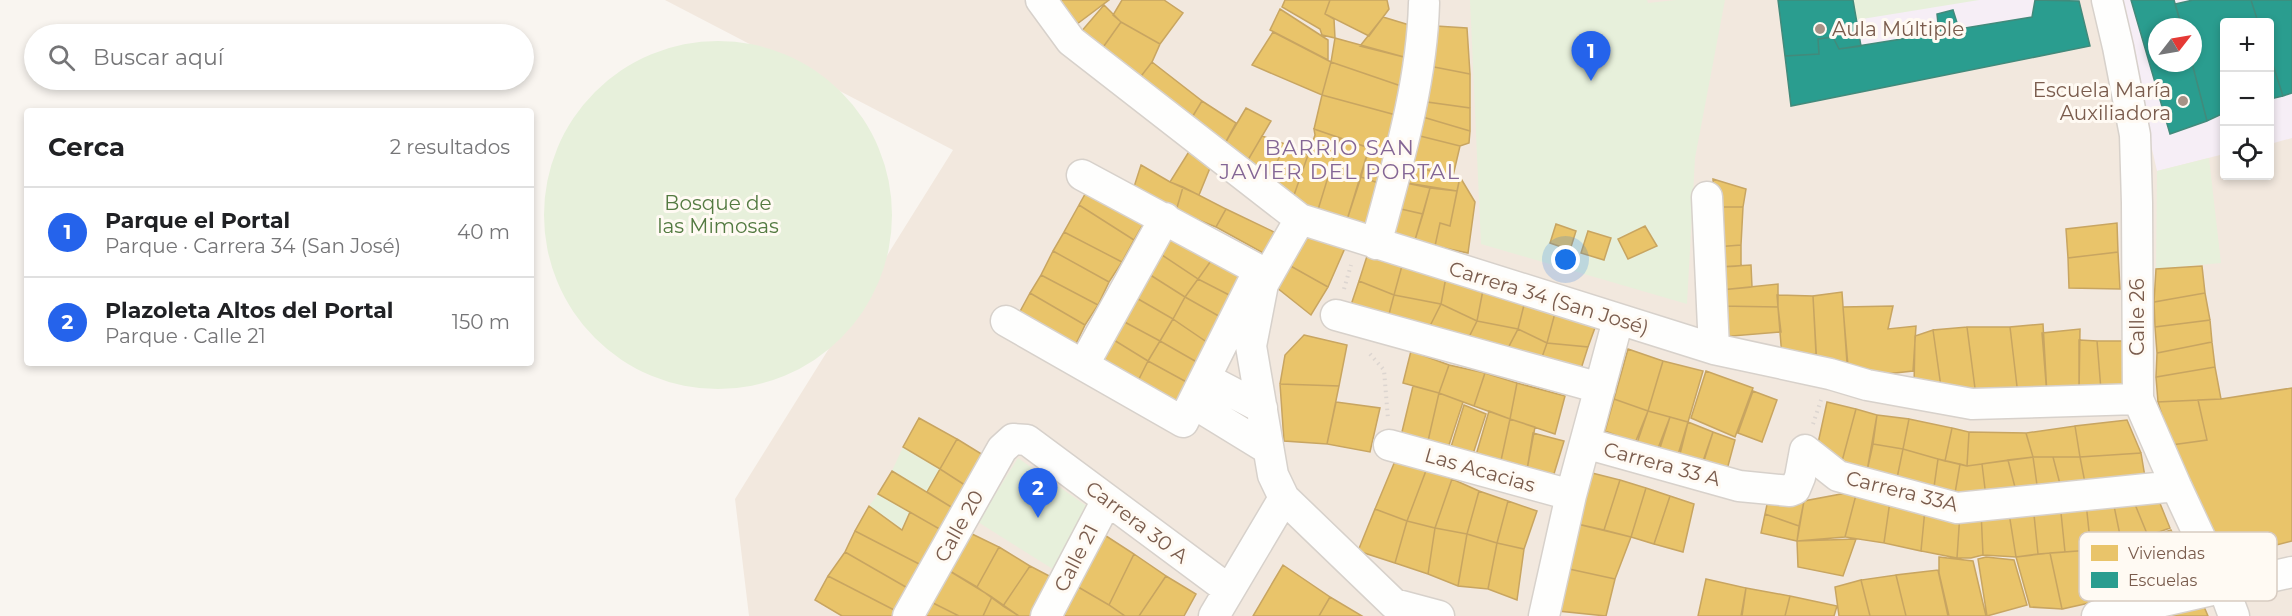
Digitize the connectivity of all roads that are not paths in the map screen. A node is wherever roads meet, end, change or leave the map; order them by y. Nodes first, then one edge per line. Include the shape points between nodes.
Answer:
1 (1041, 0) edge
2 (2107, 0) edge
3 (1424, 15) dead end
4 (1082, 175) dead end
5 (1707, 197) dead end
6 (1165, 218) junction
7 (1300, 219) junction
8 (1369, 241) junction
9 (1264, 272) junction
10 (1335, 315) road end
11 (1618, 320) junction
12 (1006, 321) dead end
13 (1714, 350) junction
14 (1084, 364) junction
15 (1600, 388) junction
16 (1199, 390) junction
17 (2138, 399) junction
18 (1262, 408) junction
19 (1013, 439) joint
20 (1585, 443) junction
21 (1389, 445) road end
22 (1268, 448) junction
23 (1805, 450) joint
24 (2176, 486) junction
25 (1571, 495) junction
26 (1284, 498) junction
27 (1107, 500) junction
28 (2197, 532) edge
29 (2292, 572) edge
30 (2277, 579) edge
31 (1230, 591) junction
32 (2229, 602) edge
33 (1391, 610) edge
34 (908, 616) edge
35 (1046, 616) edge
36 (1214, 616) edge
37 (1439, 616) edge
38 (1544, 616) edge
39 (2097, 616) edge

1 - 7 street, Carrera 34 (San José) via 1071,41
2 - 17 street, Calle 26 via 2135,135
3 - 8 street via 1403,144
4 - 6 street
5 - 13 street
6 - 9 street
6 - 14 street
7 - 8 street, Carrera 34 (San José)
7 - 9 street
8 - 11 street, Carrera 34 (San José)
9 - 16 street
9 - 18 street via 1251,346
10 - 15 street
11 - 13 street, Carrera 34 (San José)
11 - 15 street
12 - 14 street
13 - 17 street, Carrera 34 (San José) via 1972,404
14 - 16 street via 1183,422
15 - 20 street
16 - 18 street
16 - 22 street
17 - 24 street, Calle 26
18 - 22 street
19 - 27 street, Carrera 30 A via 1027,440
19 - 34 street, Calle 20 via 1002,449
20 - 23 street, Carrera 33 A via 1739,486 1790,491 1800,477
20 - 25 street
21 - 25 street, Las Acacias
22 - 26 street via 1273,475
23 - 24 street, Carrera 33A via 1838,476 1957,508
24 - 28 street, Calle 26
25 - 38 street
26 - 31 street
26 - 33 street
27 - 31 street, Carrera 30 A
27 - 35 street, Calle 21
29 - 30 street
31 - 36 street
32 - 39 street
33 - 37 street

